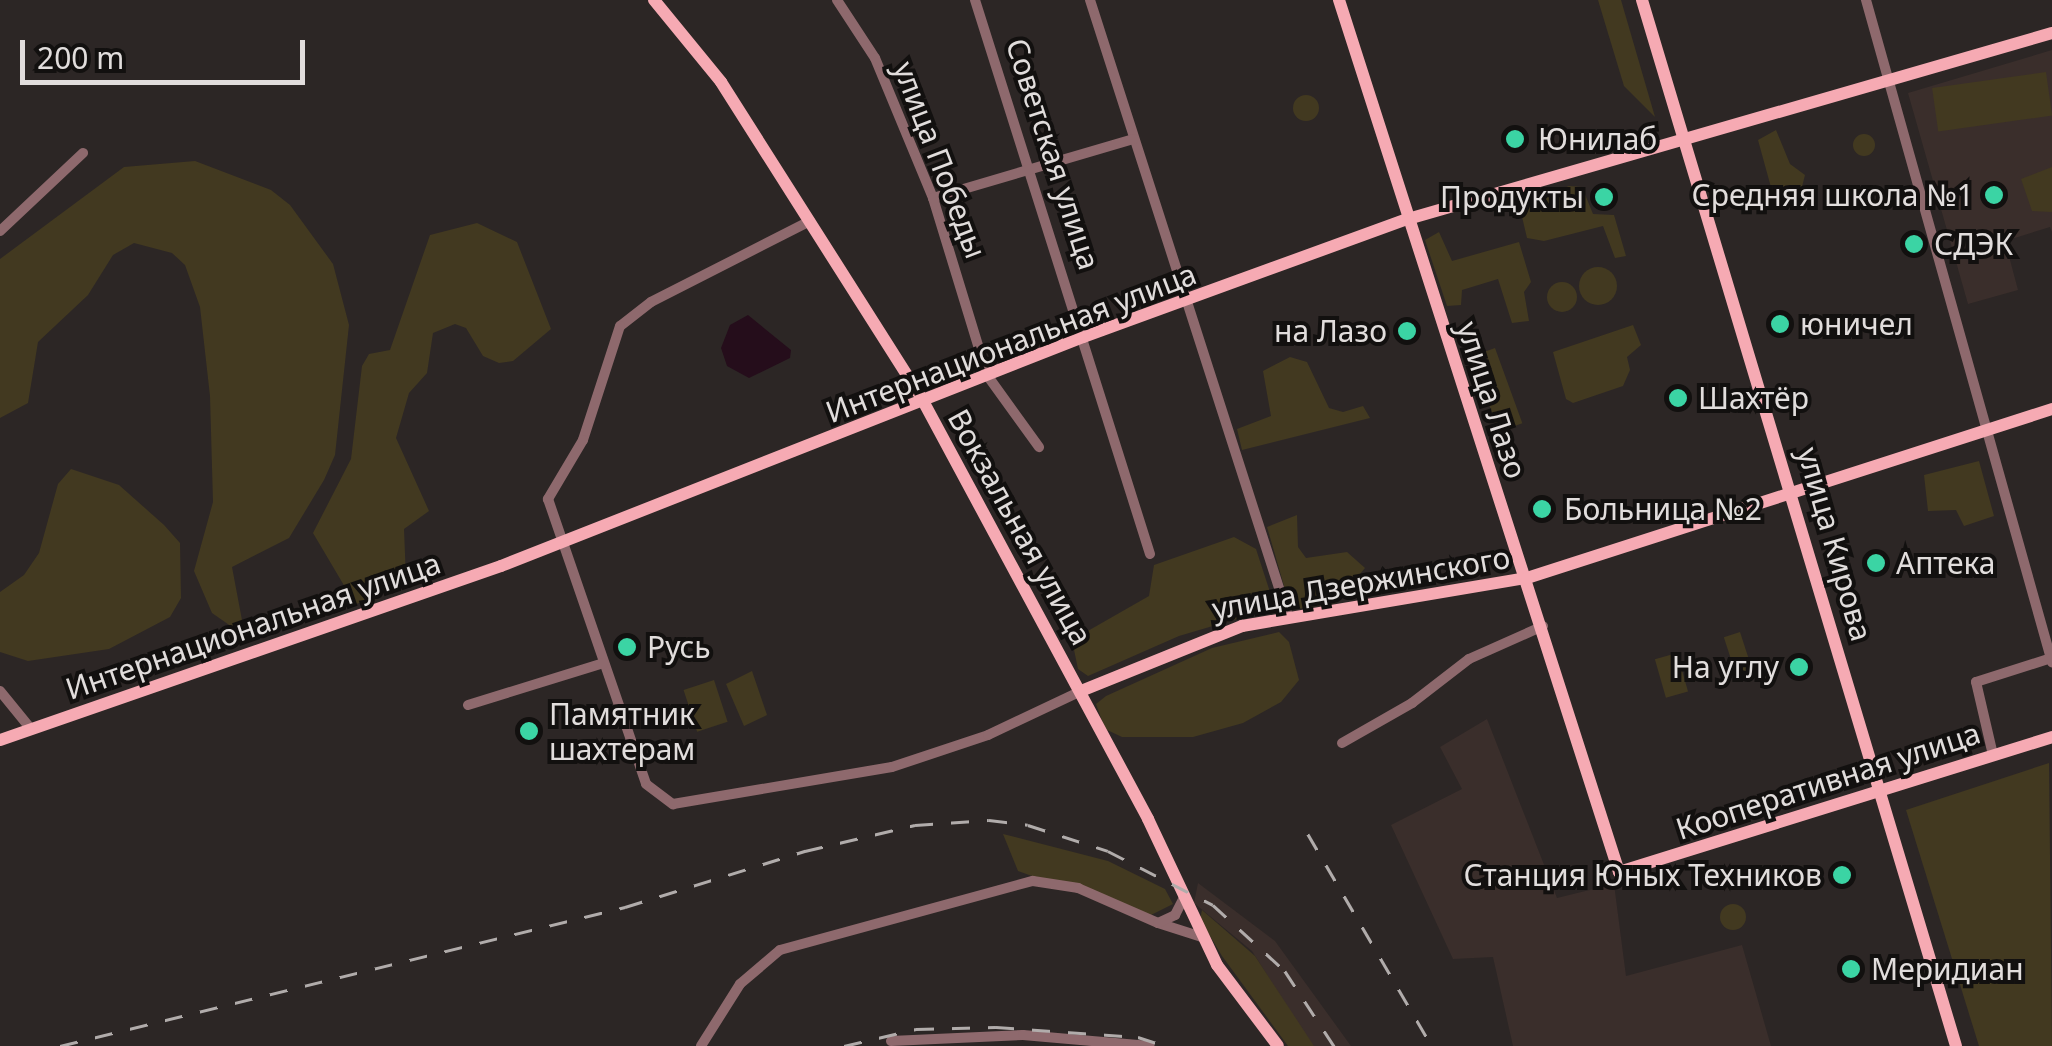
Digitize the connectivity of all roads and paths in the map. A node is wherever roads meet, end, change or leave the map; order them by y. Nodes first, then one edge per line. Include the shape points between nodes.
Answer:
1 (654, 0) edge
2 (837, 0) edge
3 (993, 0) edge
4 (1090, 0) edge
5 (1339, 0) edge
6 (1642, 0) edge
7 (1866, 0) edge
8 (976, 1) edge
9 (2052, 33) edge
10 (1889, 80) junction
11 (1686, 136) junction
12 (1134, 139) junction
13 (82, 153) dead end
14 (1034, 169) junction
15 (933, 198) junction
16 (1408, 219) junction
17 (810, 222) junction
18 (0, 231) edge
19 (1182, 304) junction
20 (1083, 337) junction
21 (987, 375) junction
22 (922, 399) junction
23 (2052, 408) edge
24 (1987, 430) junction
25 (1039, 448) dead end
26 (1794, 495) junction
27 (566, 542) junction
28 (1150, 554) dead end
29 (1526, 578) junction
30 (1288, 616) junction
31 (1543, 626) junction
32 (2051, 660) edge
33 (604, 663) junction
34 (1081, 690) junction
35 (0, 691) edge
36 (468, 705) dead end
37 (31, 728) junction
38 (2052, 737) edge
39 (0, 740) edge
40 (1342, 743) dead end
41 (1993, 755) junction
42 (1880, 792) junction
43 (1619, 872) joint
44 (1184, 896) junction
45 (1158, 923) junction
46 (1202, 937) junction
47 (891, 1042) dead end
48 (700, 1046) edge
49 (1150, 1046) edge
50 (1278, 1046) edge
51 (1956, 1046) edge

1 - 17 main road, Вокзальная улица via 722,82
2 - 15 street, улица Победы via 875,58
3 - 8 street
4 - 12 street
5 - 16 main road, улица Лазо
6 - 11 main road, улица Кирова
7 - 10 street
8 - 14 street, Советская улица
9 - 10 main road, Интернациональная улица
10 - 11 main road, Интернациональная улица
10 - 24 street
11 - 16 main road, Интернациональная улица
11 - 26 main road, улица Кирова
12 - 14 street
12 - 19 street
13 - 18 street
14 - 15 street
14 - 20 street, Советская улица
15 - 21 street, улица Победы
16 - 19 main road, Интернациональная улица
16 - 29 main road, улица Лазо
17 - 22 main road, Вокзальная улица
17 - 27 street, улица Дзержинского via 651,302 620,326 583,440 548,499
19 - 20 main road, Интернациональная улица
19 - 30 street
20 - 21 main road, Интернациональная улица
20 - 28 street, Советская улица
21 - 22 main road, Интернациональная улица
21 - 25 street, улица Победы
22 - 27 main road, Интернациональная улица
22 - 34 main road, Вокзальная улица
23 - 24 main road, улица Дзержинского
24 - 26 main road, улица Дзержинского
24 - 32 street
26 - 29 main road, улица Дзержинского
26 - 42 main road, улица Кирова
27 - 33 street, улица Дзержинского
27 - 37 main road, Интернациональная улица
29 - 30 main road, улица Дзержинского
29 - 31 main road, улица Лазо
30 - 34 main road, улица Дзержинского via 1188,642
31 - 40 street via 1469,659 1412,703
31 - 43 main road, улица Лазо
32 - 41 street via 1976,682
33 - 34 street, улица Дзержинского via 646,784 673,804 914,762
33 - 36 street
34 - 44 main road, Вокзальная улица
35 - 37 street
37 - 39 main road, Интернациональная улица
38 - 41 main road, Кооперативная улица
41 - 42 main road, Кооперативная улица
42 - 43 main road, Кооперативная улица
42 - 51 main road, улица Кирова
44 - 45 street via 1175,915
44 - 46 main road, Вокзальная улица
45 - 46 street
45 - 48 street via 1056,882 994,890 770,954 740,984
46 - 50 main road, Вокзальная улица
47 - 49 street via 1024,1035

